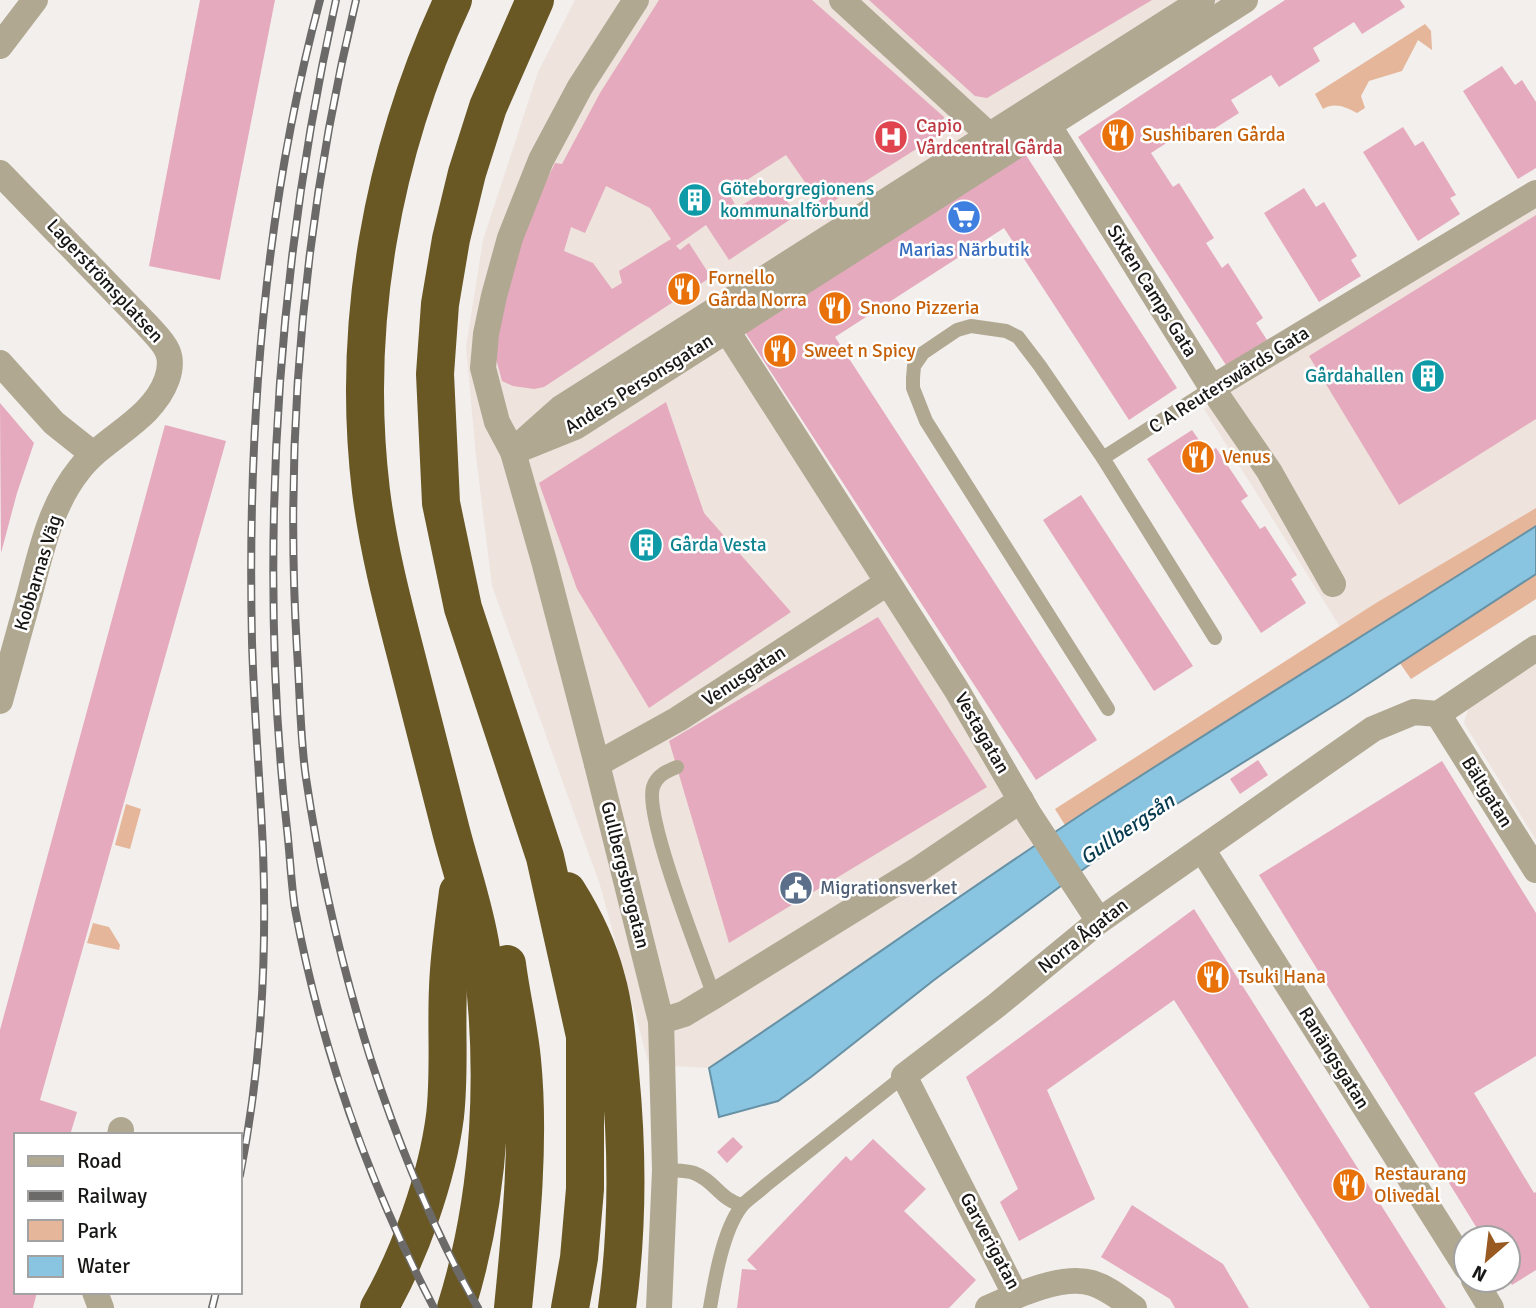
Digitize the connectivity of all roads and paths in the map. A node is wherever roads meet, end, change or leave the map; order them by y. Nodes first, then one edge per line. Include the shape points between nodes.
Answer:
1 (35, 0) edge
2 (453, 0) edge
3 (535, 0) edge
4 (636, 0) edge
5 (842, 0) edge
6 (1202, 0) edge
7 (1245, 0) edge
8 (0, 46) edge
9 (1042, 115) junction
10 (996, 145) junction
11 (0, 173) edge
12 (1536, 193) edge
13 (720, 320) junction
14 (0, 363) edge
15 (1212, 388) junction
16 (513, 452) junction
17 (93, 454) junction
18 (1103, 458) junction
19 (894, 578) junction
20 (1333, 584) dead end
21 (1216, 638) dead end
22 (1536, 648) edge
23 (0, 701) edge
24 (1108, 709) dead end
25 (1438, 713) junction
26 (597, 764) junction
27 (677, 767) dead end
28 (1021, 800) junction
29 (1202, 849) junction
30 (545, 857) junction
31 (461, 865) junction
32 (1536, 870) edge
33 (1099, 920) junction
34 (714, 996) junction
35 (661, 1021) junction
36 (904, 1076) junction
37 (665, 1170) junction
38 (742, 1205) junction
39 (1452, 1245) edge
40 (1016, 1296) junction
41 (379, 1308) edge
42 (456, 1308) edge
43 (513, 1308) edge
44 (570, 1308) edge
45 (617, 1308) edge
46 (659, 1308) edge
47 (710, 1308) edge
48 (988, 1308) edge
49 (1134, 1308) edge

1 - 8 street
2 - 31 highway via 421,78 382,217 367,337 364,420 386,577
3 - 30 highway via 488,107 467,173 450,239 435,374 441,503 463,608
4 - 16 street, Gullbergsbrogatan via 580,87 541,160 510,238 494,296 483,368 497,422
5 - 10 street
6 - 9 street, Anders Personsgatan
7 - 9 street, Anders Personsgatan
9 - 10 street, Anders Personsgatan
9 - 15 street, Sixten Camps Gata
10 - 13 street, Anders Personsgatan
11 - 17 street, Lagerströmsplatsen via 167,348 170,365 159,397
12 - 15 street, C A Reuterswärds Gata
13 - 16 street, Anders Personsgatan via 561,408
13 - 19 street, Vestagatan
14 - 17 street via 54,424
15 - 18 lane, C A Reuterswärds Gata
15 - 20 street, Sixten Camps Gata via 1269,471
16 - 26 street, Gullbergsbrogatan
17 - 23 street, Kobbarnas Väg via 70,483 48,528
18 - 21 lane
18 - 24 lane via 1033,356 1018,337 1006,331 971,326 957,330 923,353 914,366 914,388 926,421
19 - 26 street, Venusgatan via 678,719
19 - 28 street, Vestagatan
22 - 25 street, Norra Ågatan
25 - 29 street, Norra Ågatan via 1413,712 1373,729
25 - 32 street, Bältgatan
26 - 35 street, Gullbergsbrogatan
27 - 34 lane via 657,778 652,806
28 - 33 street, Vestagatan
28 - 34 street
29 - 33 street, Norra Ågatan
29 - 39 street, Ranängsgatan
30 - 44 highway via 585,1036 585,1189
30 - 45 highway via 584,918 606,978 617,1034 627,1141
31 - 41 highway via 448,988 444,1118 432,1180
31 - 42 highway via 480,946 488,1027 489,1133 476,1224
31 - 43 highway via 494,910 522,1059 524,1150
33 - 36 street, Norra Ågatan
34 - 35 street
35 - 37 street, Gullbergsbrogatan
36 - 38 lane, Norra Ågatan
36 - 40 street, Garverigatan
37 - 38 lane via 695,1173 730,1202
37 - 46 street, Gullbergsbrogatan
38 - 47 lane, Norra Ågatan via 731,1225
40 - 48 street
40 - 49 street, Garverigatan via 1071,1281 1110,1291

